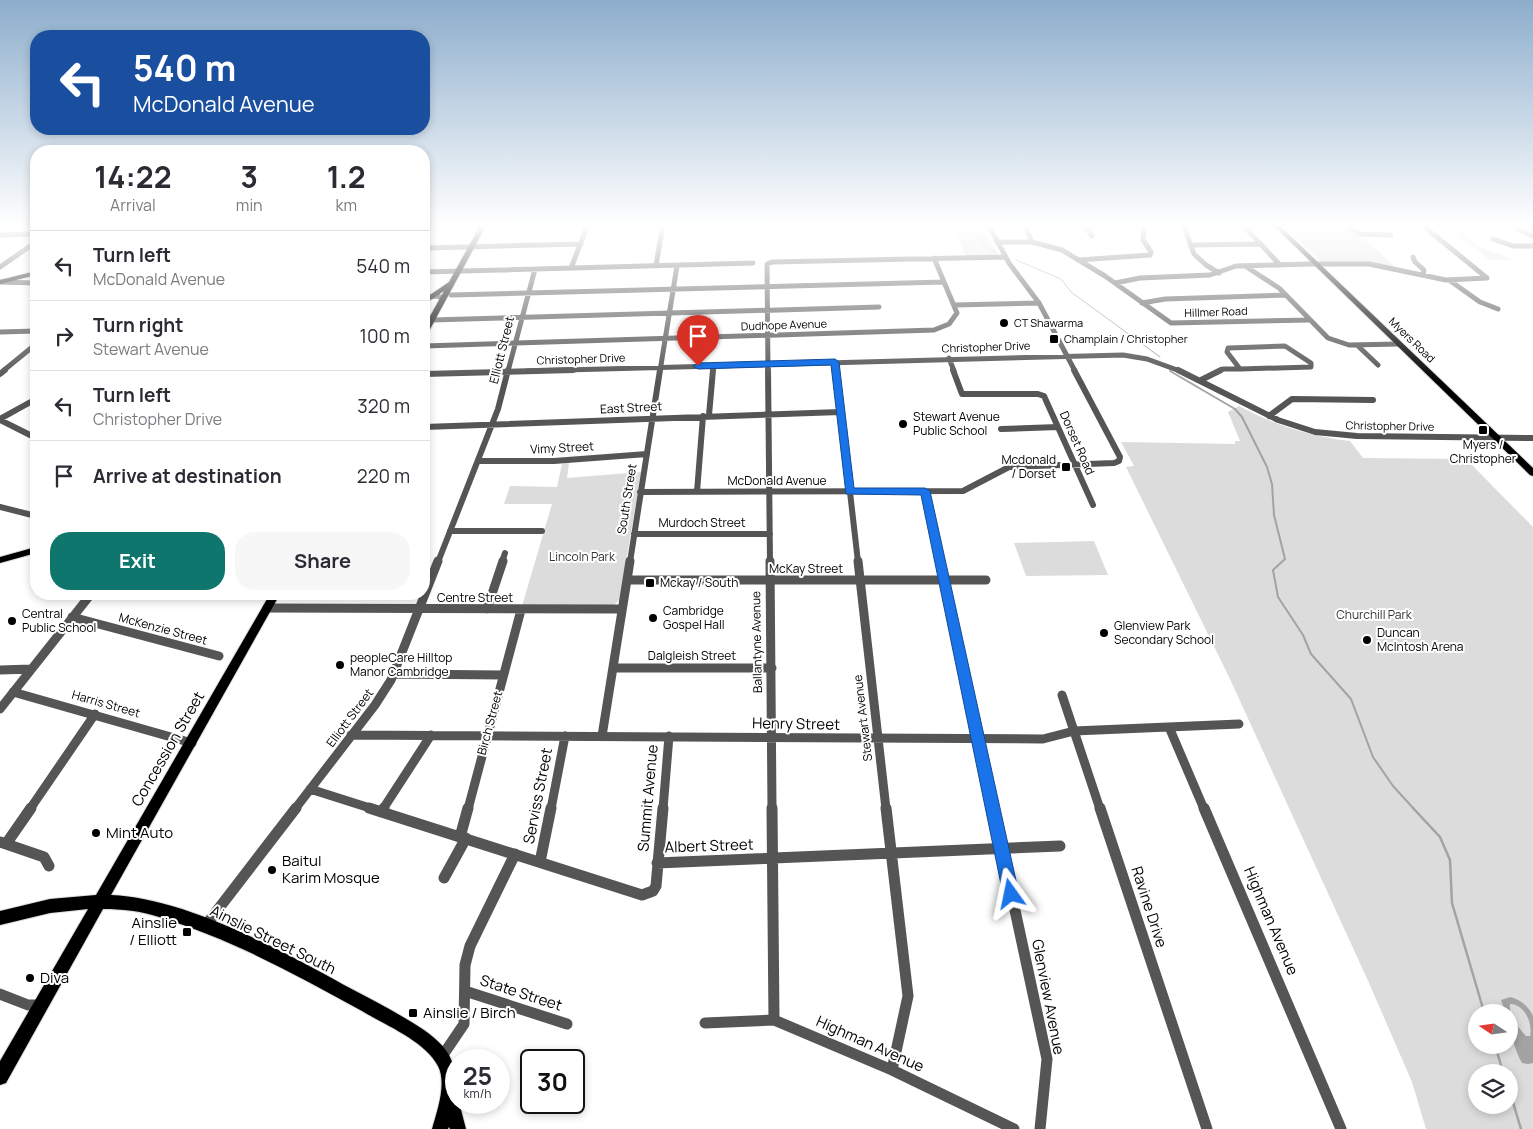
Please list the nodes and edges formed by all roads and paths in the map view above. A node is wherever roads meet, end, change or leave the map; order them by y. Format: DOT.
graph roads {
  1 [pos="21,277"];
  2 [pos="456,277"];
  3 [pos="533,277"];
  4 [pos="676,277"];
  5 [pos="768,277"];
  6 [pos="942,277"];
  7 [pos="1018,277"];
  8 [pos="1105,277"];
  9 [pos="1183,277"];
  10 [pos="1260,277"];
  11 [pos="1330,277"];
  12 [pos="1427,277"];
  13 [pos="1488,277"];
  14 [pos="454,280"];
  15 [pos="1449,280"];
  16 [pos="0,282"];
  17 [pos="944,282"];
  18 [pos="30,283"];
  19 [pos="1115,283"];
  20 [pos="768,287"];
  21 [pos="674,289"];
  22 [pos="528,293"];
  23 [pos="430,295"];
  24 [pos="451,295"];
  25 [pos="1286,295"];
  26 [pos="430,297"];
  27 [pos="443,299"];
  28 [pos="1039,303"];
  29 [pos="1142,303"];
  30 [pos="954,305"];
  31 [pos="879,307"];
  32 [pos="1498,309"];
  33 [pos="767,310"];
  34 [pos="670,313"];
  35 [pos="522,317"];
  36 [pos="431,320"];
  37 [pos="1309,320"];
  38 [pos="30,331"];
  39 [pos="2,333"];
  40 [pos="768,336"];
  41 [pos="666,338"];
  42 [pos="516,343"];
  43 [pos="1399,344"];
  44 [pos="1358,345"];
  45 [pos="430,346"];
  46 [pos="30,349"];
  47 [pos="1067,355"];
  48 [pos="949,358"];
  49 [pos="835,362"];
  50 [pos="768,364"];
  51 [pos="1378,365"];
  52 [pos="713,366"];
  53 [pos="661,367"];
  54 [pos="1240,369"];
  55 [pos="508,372"];
  56 [pos="0,374"];
  57 [pos="430,374"];
  58 [pos="1201,380"];
  59 [pos="1373,400"];
  60 [pos="30,403"];
  61 [pos="0,409"];
  62 [pos="840,412"];
  63 [pos="769,414"];
  64 [pos="706,416"];
  65 [pos="1269,416"];
  66 [pos="652,418"];
  67 [pos="2,419"];
  68 [pos="492,424"];
  69 [pos="430,427"];
  70 [pos="1058,427"];
  71 [pos="1001,429"];
  72 [pos="30,433"];
  73 [pos="1496,438"];
  74 [pos="1533,438"];
  75 [pos="646,454"];
  76 [pos="478,460"];
  77 [pos="1075,464"];
  78 [pos="1533,473"];
  79 [pos="925,491"];
  80 [pos="640,492"];
  81 [pos="697,492"];
  82 [pos="770,492"];
  83 [pos="849,492"];
  84 [pos="1093,505"];
  85 [pos="0,507"];
  86 [pos="30,514"];
  87 [pos="450,531"];
  88 [pos="542,531"];
  89 [pos="634,534"];
  90 [pos="770,534"];
  91 [pos="30,552"];
  92 [pos="506,553"];
  93 [pos="0,560"];
  94 [pos="627,580"];
  95 [pos="770,580"];
  96 [pos="860,580"];
  97 [pos="944,580"];
  98 [pos="986,580"];
  99 [pos="430,583"];
  100 [pos="86,600"];
  101 [pos="272,600"];
  102 [pos="423,600"];
  103 [pos="267,608"];
  104 [pos="420,609"];
  105 [pos="487,609"];
  106 [pos="622,609"];
  107 [pos="520,610"];
  108 [pos="72,617"];
  109 [pos="219,656"];
  110 [pos="613,668"];
  111 [pos="772,668"];
  112 [pos="31,669"];
  113 [pos="0,670"];
  114 [pos="394,674"];
  115 [pos="503,674"];
  116 [pos="13,692"];
  117 [pos="1062,695"];
  118 [pos="0,709"];
  119 [pos="95,714"];
  120 [pos="1239,724"];
  121 [pos="1169,727"];
  122 [pos="1074,731"];
  123 [pos="351,735"];
  124 [pos="431,735"];
  125 [pos="487,735"];
  126 [pos="565,736"];
  127 [pos="602,736"];
  128 [pos="669,736"];
  129 [pos="772,738"];
  130 [pos="878,739"];
  131 [pos="978,739"];
  132 [pos="192,743"];
  133 [pos="310,789"];
  134 [pos="381,812"];
  135 [pos="463,838"];
  136 [pos="3,843"];
  137 [pos="1060,846"];
  138 [pos="1001,848"];
  139 [pos="891,853"];
  140 [pos="515,854"];
  141 [pos="774,858"];
  142 [pos="540,862"];
  143 [pos="657,863"];
  144 [pos="49,866"];
  145 [pos="444,878"];
  146 [pos="100,902"];
  147 [pos="0,918"];
  148 [pos="206,925"];
  149 [pos="465,991"];
  150 [pos="0,994"];
  151 [pos="42,1006"];
  152 [pos="774,1020"];
  153 [pos="705,1023"];
  154 [pos="567,1024"];
  155 [pos="441,1058"];
  156 [pos="445,1065"];
  157 [pos="892,1070"];
  158 [pos="0,1077"];
  159 [pos="445,1105"];
  160 [pos="454,1114"];
  161 [pos="440,1129"];
  162 [pos="458,1129"];
  163 [pos="1014,1129"];
  164 [pos="1040,1129"];
  165 [pos="1207,1129"];
  166 [pos="1341,1129"];
  1 -- 16 [label="main road"];
  2 -- 14 [label="main road"];
  3 -- 22 [label="street, Elliott Street"];
  4 -- 21 [label="street, South Street"];
  5 -- 20 [label="street, Ballantyne Avenue"];
  6 -- 17 [label="street"];
  7 -- 28 [label="street"];
  8 -- 19 [label="street, Hillmer Road"];
  9 -- 19 [label="street"];
  10 -- 25 [label="street"];
  11 -- 43 [label="main road, Myers Road"];
  12 -- 15 [label="street"];
  13 -- 15 [label="street"];
  14 -- 23 [label="main road"];
  14 -- 27 [label="main road"];
  15 -- 32 [label="street"];
  16 -- 18 [label="street"];
  17 -- 20 [label="street"];
  17 -- 30 [label="street"];
  19 -- 29 [label="street, Hillmer Road"];
  20 -- 21 [label="street"];
  20 -- 33 [label="street, Ballantyne Avenue"];
  21 -- 22 [label="street"];
  21 -- 34 [label="street, South Street"];
  22 -- 24 [label="street"];
  22 -- 35 [label="street, Elliott Street"];
  25 -- 29 [label="street"];
  25 -- 37 [label="street"];
  26 -- 27 [label="street"];
  27 -- 36 [label="main road"];
  28 -- 30 [label="street"];
  28 -- 47 [label="street"];
  29 -- 37 [label="street, Hillmer Road"];
  30 -- 40 [label="street, Dudhope Avenue"];
  31 -- 33 [label="street"];
  33 -- 34 [label="street"];
  33 -- 40 [label="street, Ballantyne Avenue"];
  34 -- 35 [label="street"];
  34 -- 41 [label="street, South Street"];
  35 -- 36 [label="street"];
  35 -- 42 [label="street, Elliott Street"];
  37 -- 44 [label="street"];
  38 -- 39 [label="street"];
  40 -- 41 [label="street, Dudhope Avenue"];
  40 -- 50 [label="street, Ballantyne Avenue"];
  41 -- 42 [label="street, Dudhope Avenue"];
  41 -- 53 [label="street, South Street"];
  42 -- 45 [label="street, Dudhope Avenue"];
  42 -- 55 [label="street, Elliott Street"];
  43 -- 44 [label="street"];
  43 -- 73 [label="main road, Myers Road"];
  44 -- 51 [label="street"];
  46 -- 56 [label="street"];
  47 -- 48 [label="street, Christopher Drive"];
  47 -- 58 [label="street, Christopher Drive"];
  47 -- 77 [label="street, McDonald Avenue"];
  48 -- 49 [label="street, Christopher Drive"];
  48 -- 70 [label="street, Dorset Road"];
  49 -- 50 [label="street, Christopher Drive"];
  49 -- 62 [label="street, Stewart Avenue"];
  50 -- 52 [label="street, Christopher Drive"];
  50 -- 63 [label="street, Ballantyne Avenue"];
  52 -- 53 [label="street, Christopher Drive"];
  52 -- 64 [label="street"];
  53 -- 55 [label="street, Christopher Drive"];
  53 -- 66 [label="street, South Street"];
  54 -- 54 [label="street"];
  54 -- 58 [label="street"];
  55 -- 57 [label="street, Christopher Drive"];
  55 -- 68 [label="street, Elliott Street"];
  58 -- 65 [label="street, Christopher Drive"];
  59 -- 65 [label="street"];
  60 -- 67 [label="street"];
  61 -- 67 [label="street"];
  62 -- 63 [label="street, East Street"];
  62 -- 83 [label="street, Stewart Avenue"];
  63 -- 64 [label="street, East Street"];
  63 -- 82 [label="street, Ballantyne Avenue"];
  64 -- 66 [label="street, East Street"];
  64 -- 81 [label="street"];
  65 -- 73 [label="street, Christopher Drive"];
  66 -- 68 [label="street, East Street"];
  66 -- 75 [label="street, South Street"];
  67 -- 72 [label="street"];
  68 -- 69 [label="street, East Street"];
  68 -- 76 [label="street, Elliott Street"];
  70 -- 71 [label="street"];
  70 -- 77 [label="street, Dorset Road"];
  73 -- 74 [label="street, Christopher Drive"];
  73 -- 78 [label="main road, Myers Road"];
  75 -- 76 [label="street, Vimy Street"];
  75 -- 80 [label="street, South Street"];
  76 -- 87 [label="street, Elliott Street"];
  77 -- 79 [label="street, McDonald Avenue"];
  77 -- 84 [label="street, Dorset Road"];
  79 -- 83 [label="street, McDonald Avenue"];
  79 -- 97 [label="street, Glenview Avenue"];
  80 -- 81 [label="street, McDonald Avenue"];
  80 -- 89 [label="street, South Street"];
  81 -- 82 [label="street, McDonald Avenue"];
  82 -- 83 [label="street, McDonald Avenue"];
  82 -- 90 [label="street, Ballantyne Avenue"];
  83 -- 96 [label="street, Stewart Avenue"];
  85 -- 86 [label="street"];
  87 -- 88 [label="street"];
  87 -- 99 [label="street, Elliott Street"];
  89 -- 90 [label="street, Murdoch Street"];
  89 -- 94 [label="street, South Street"];
  90 -- 95 [label="street, Ballantyne Avenue"];
  91 -- 93 [label="main road"];
  92 -- 105 [label="street"];
  94 -- 95 [label="street, McKay Street"];
  94 -- 106 [label="street, South Street"];
  95 -- 96 [label="street, McKay Street"];
  95 -- 111 [label="street, Ballantyne Avenue"];
  96 -- 97 [label="street, McKay Street"];
  96 -- 130 [label="street, Stewart Avenue"];
  97 -- 98 [label="street, McKay Street"];
  97 -- 131 [label="street, Glenview Avenue"];
  100 -- 108 [label="street"];
  101 -- 103 [label="main road, Concession Street"];
  102 -- 104 [label="street, Elliott Street"];
  103 -- 104 [label="street, Centre Street"];
  103 -- 132 [label="main road, Concession Street"];
  104 -- 105 [label="street, Centre Street"];
  104 -- 114 [label="street, Elliott Street"];
  105 -- 107 [label="street, Centre Street"];
  106 -- 107 [label="street, Centre Street"];
  106 -- 110 [label="street, South Street"];
  107 -- 115 [label="street, Birch Street"];
  108 -- 109 [label="street, McKenzie Street"];
  108 -- 112 [label="street"];
  110 -- 111 [label="street, Dalgleish Street"];
  110 -- 127 [label="street, South Street"];
  111 -- 129 [label="street, Ballantyne Avenue"];
  112 -- 113 [label="street"];
  112 -- 116 [label="street"];
  114 -- 115 [label="street"];
  114 -- 123 [label="street, Elliott Street"];
  115 -- 125 [label="street, Birch Street"];
  116 -- 118 [label="street"];
  116 -- 119 [label="street, Harris Street"];
  117 -- 122 [label="street, Ravine Drive"];
  119 -- 132 [label="street, Harris Street"];
  119 -- 136 [label="street"];
  120 -- 121 [label="street, Henry Street"];
  121 -- 122 [label="street, Henry Street"];
  121 -- 166 [label="street, Highman Avenue"];
  122 -- 131 [label="street, Henry Street"];
  122 -- 165 [label="street, Ravine Drive"];
  123 -- 124 [label="street, Henry Street"];
  123 -- 133 [label="street, Elliott Street"];
  124 -- 125 [label="street, Henry Street"];
  124 -- 134 [label="street"];
  125 -- 126 [label="street, Henry Street"];
  125 -- 135 [label="street, Birch Street"];
  126 -- 127 [label="street, Henry Street"];
  126 -- 142 [label="street, Serviss Street"];
  127 -- 128 [label="street, Henry Street"];
  128 -- 129 [label="street, Henry Street"];
  128 -- 143 [label="street, Summit Avenue"];
  129 -- 130 [label="street, Henry Street"];
  129 -- 141 [label="street, Ballantyne Avenue"];
  130 -- 131 [label="street, Henry Street"];
  130 -- 139 [label="street, Stewart Avenue"];
  131 -- 138 [label="street, Glenview Avenue"];
  132 -- 146 [label="main road, Concession Street"];
  133 -- 134 [label="street, Albert Street"];
  133 -- 148 [label="street, Elliott Street"];
  134 -- 135 [label="street, Albert Street"];
  135 -- 140 [label="street, Albert Street"];
  135 -- 145 [label="street, Birch Street"];
  136 -- 144 [label="street"];
  137 -- 138 [label="street, Albert Street"];
  138 -- 139 [label="street, Albert Street"];
  138 -- 164 [label="street, Glenview Avenue"];
  139 -- 141 [label="street, Albert Street"];
  139 -- 157 [label="street, Stewart Avenue"];
  140 -- 142 [label="street, Albert Street"];
  140 -- 149 [label="street"];
  141 -- 143 [label="street, Albert Street"];
  141 -- 152 [label="street, Ballantyne Avenue"];
  142 -- 143 [label="street, Albert Street"];
  146 -- 147 [label="main road, Ainslie Street South"];
  146 -- 148 [label="main road, Ainslie Street South"];
  146 -- 151 [label="main road, Concession Street"];
  148 -- 155 [label="main road, Ainslie Street South"];
  149 -- 154 [label="street, State Street"];
  149 -- 155 [label="street"];
  150 -- 151 [label="street"];
  151 -- 158 [label="main road, Concession Street"];
  152 -- 153 [label="street, Highman Avenue"];
  152 -- 157 [label="street, Highman Avenue"];
  155 -- 156 [label="main road, Ainslie Street South"];
  157 -- 163 [label="street, Highman Avenue"];
  159 -- 161 [label="main road, Ainslie Street South"];
  160 -- 162 [label="main road"];
}
